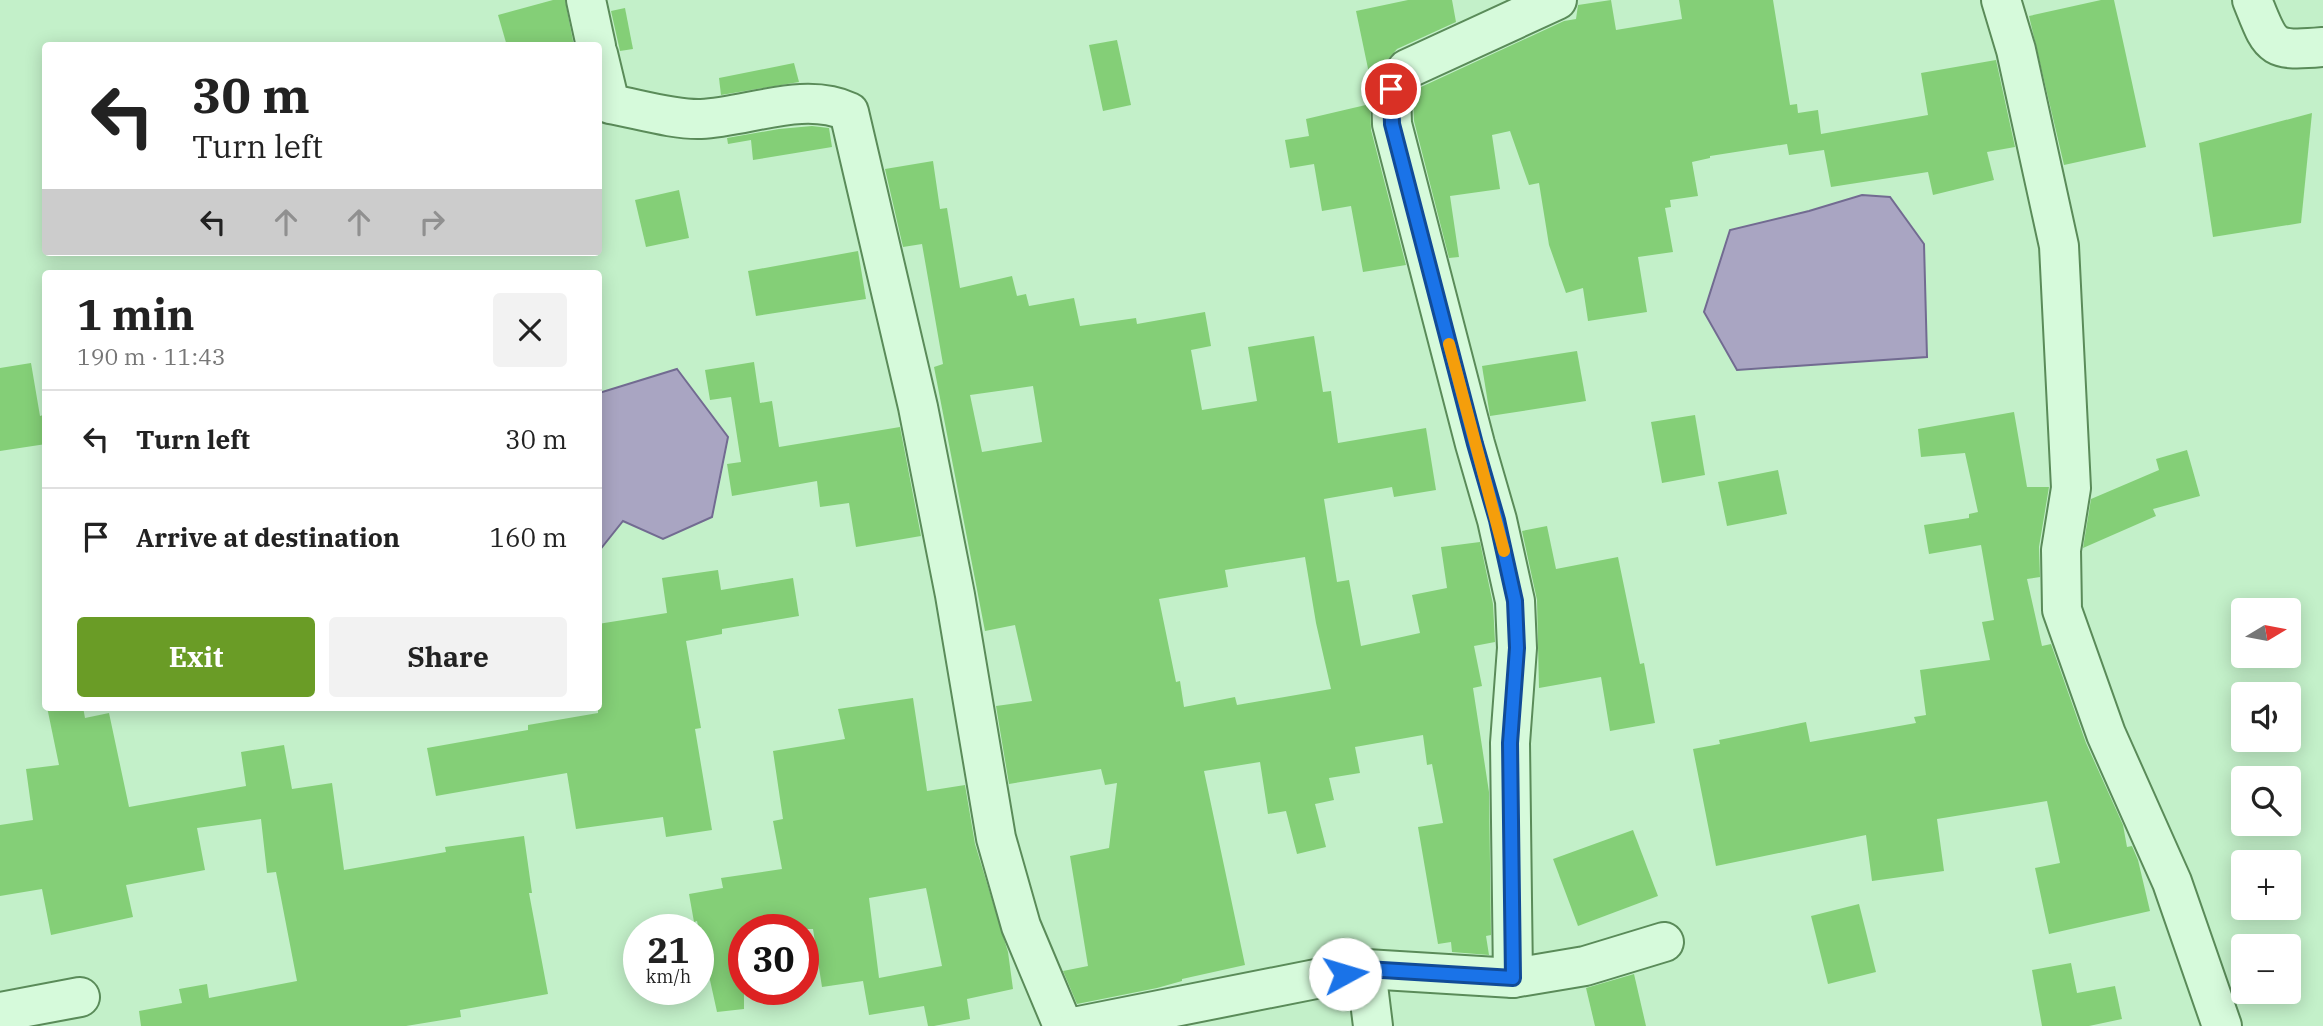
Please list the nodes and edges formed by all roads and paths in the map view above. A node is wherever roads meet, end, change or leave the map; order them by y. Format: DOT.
graph roads {
  1 [pos="586,0"];
  2 [pos="1557,0"];
  3 [pos="2001,0"];
  4 [pos="2252,0"];
  5 [pos="595,42"];
  6 [pos="2323,47"];
  7 [pos="602,71"];
  8 [pos="1664,942"];
  9 [pos="1366,969"];
  10 [pos="1513,978"];
  11 [pos="80,997"];
  12 [pos="0,1012"];
  13 [pos="1063,1026"];
  14 [pos="1079,1026"];
  15 [pos="1373,1026"];
  16 [pos="2222,1026"];
  1 -- 5 [label="street"];
  2 -- 10 [label="street"];
  3 -- 16 [label="street"];
  4 -- 6 [label="street"];
  7 -- 13 [label="street"];
  8 -- 10 [label="street"];
  9 -- 10 [label="street"];
  9 -- 14 [label="street"];
  9 -- 15 [label="street"];
  11 -- 12 [label="street"];
}
